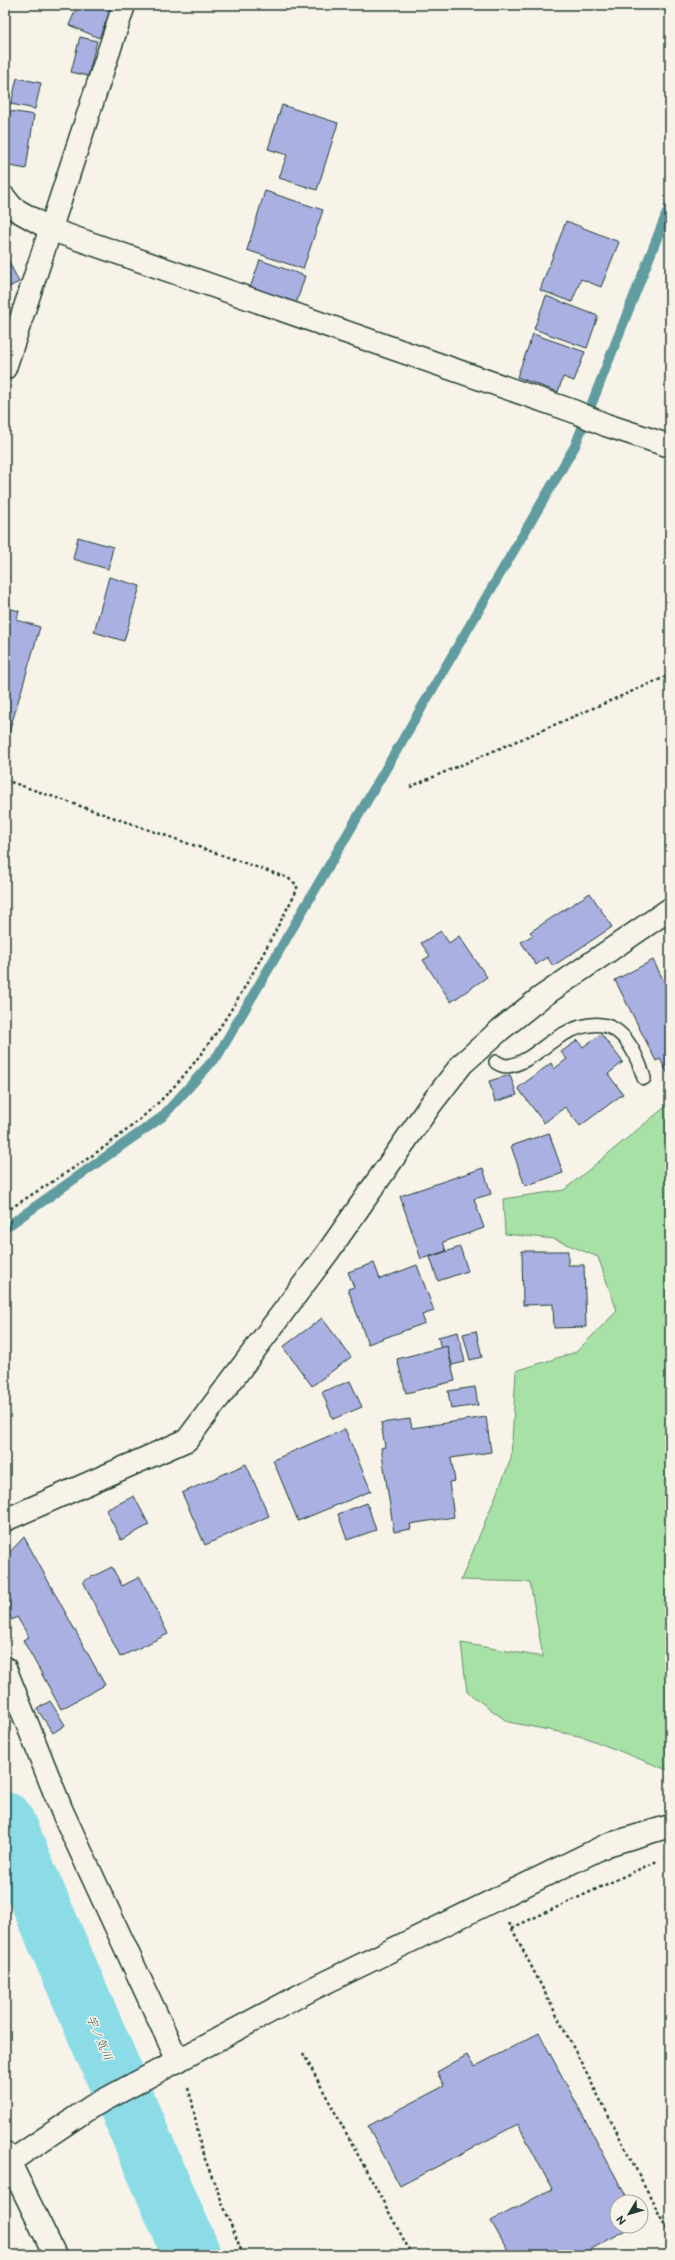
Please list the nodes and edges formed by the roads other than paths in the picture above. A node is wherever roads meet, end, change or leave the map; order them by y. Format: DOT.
graph roads {
  1 [pos="124,5"];
  2 [pos="5,198"];
  3 [pos="52,230"];
  4 [pos="7,356"];
  5 [pos="670,446"];
  6 [pos="670,909"];
  7 [pos="496,1062"];
  8 [pos="644,1078"];
  9 [pos="5,1520"];
  10 [pos="5,1668"];
  11 [pos="670,1826"];
  12 [pos="178,2061"];
  13 [pos="6,2160"];
  14 [pos="55,2255"];
  1 -- 3 [label="street"];
  2 -- 3 [label="street"];
  3 -- 4 [label="street"];
  3 -- 5 [label="street"];
  6 -- 9 [label="street"];
  7 -- 8 [label="lane"];
  10 -- 12 [label="street"];
  11 -- 12 [label="street"];
  12 -- 13 [label="street"];
  13 -- 14 [label="street"];
}
